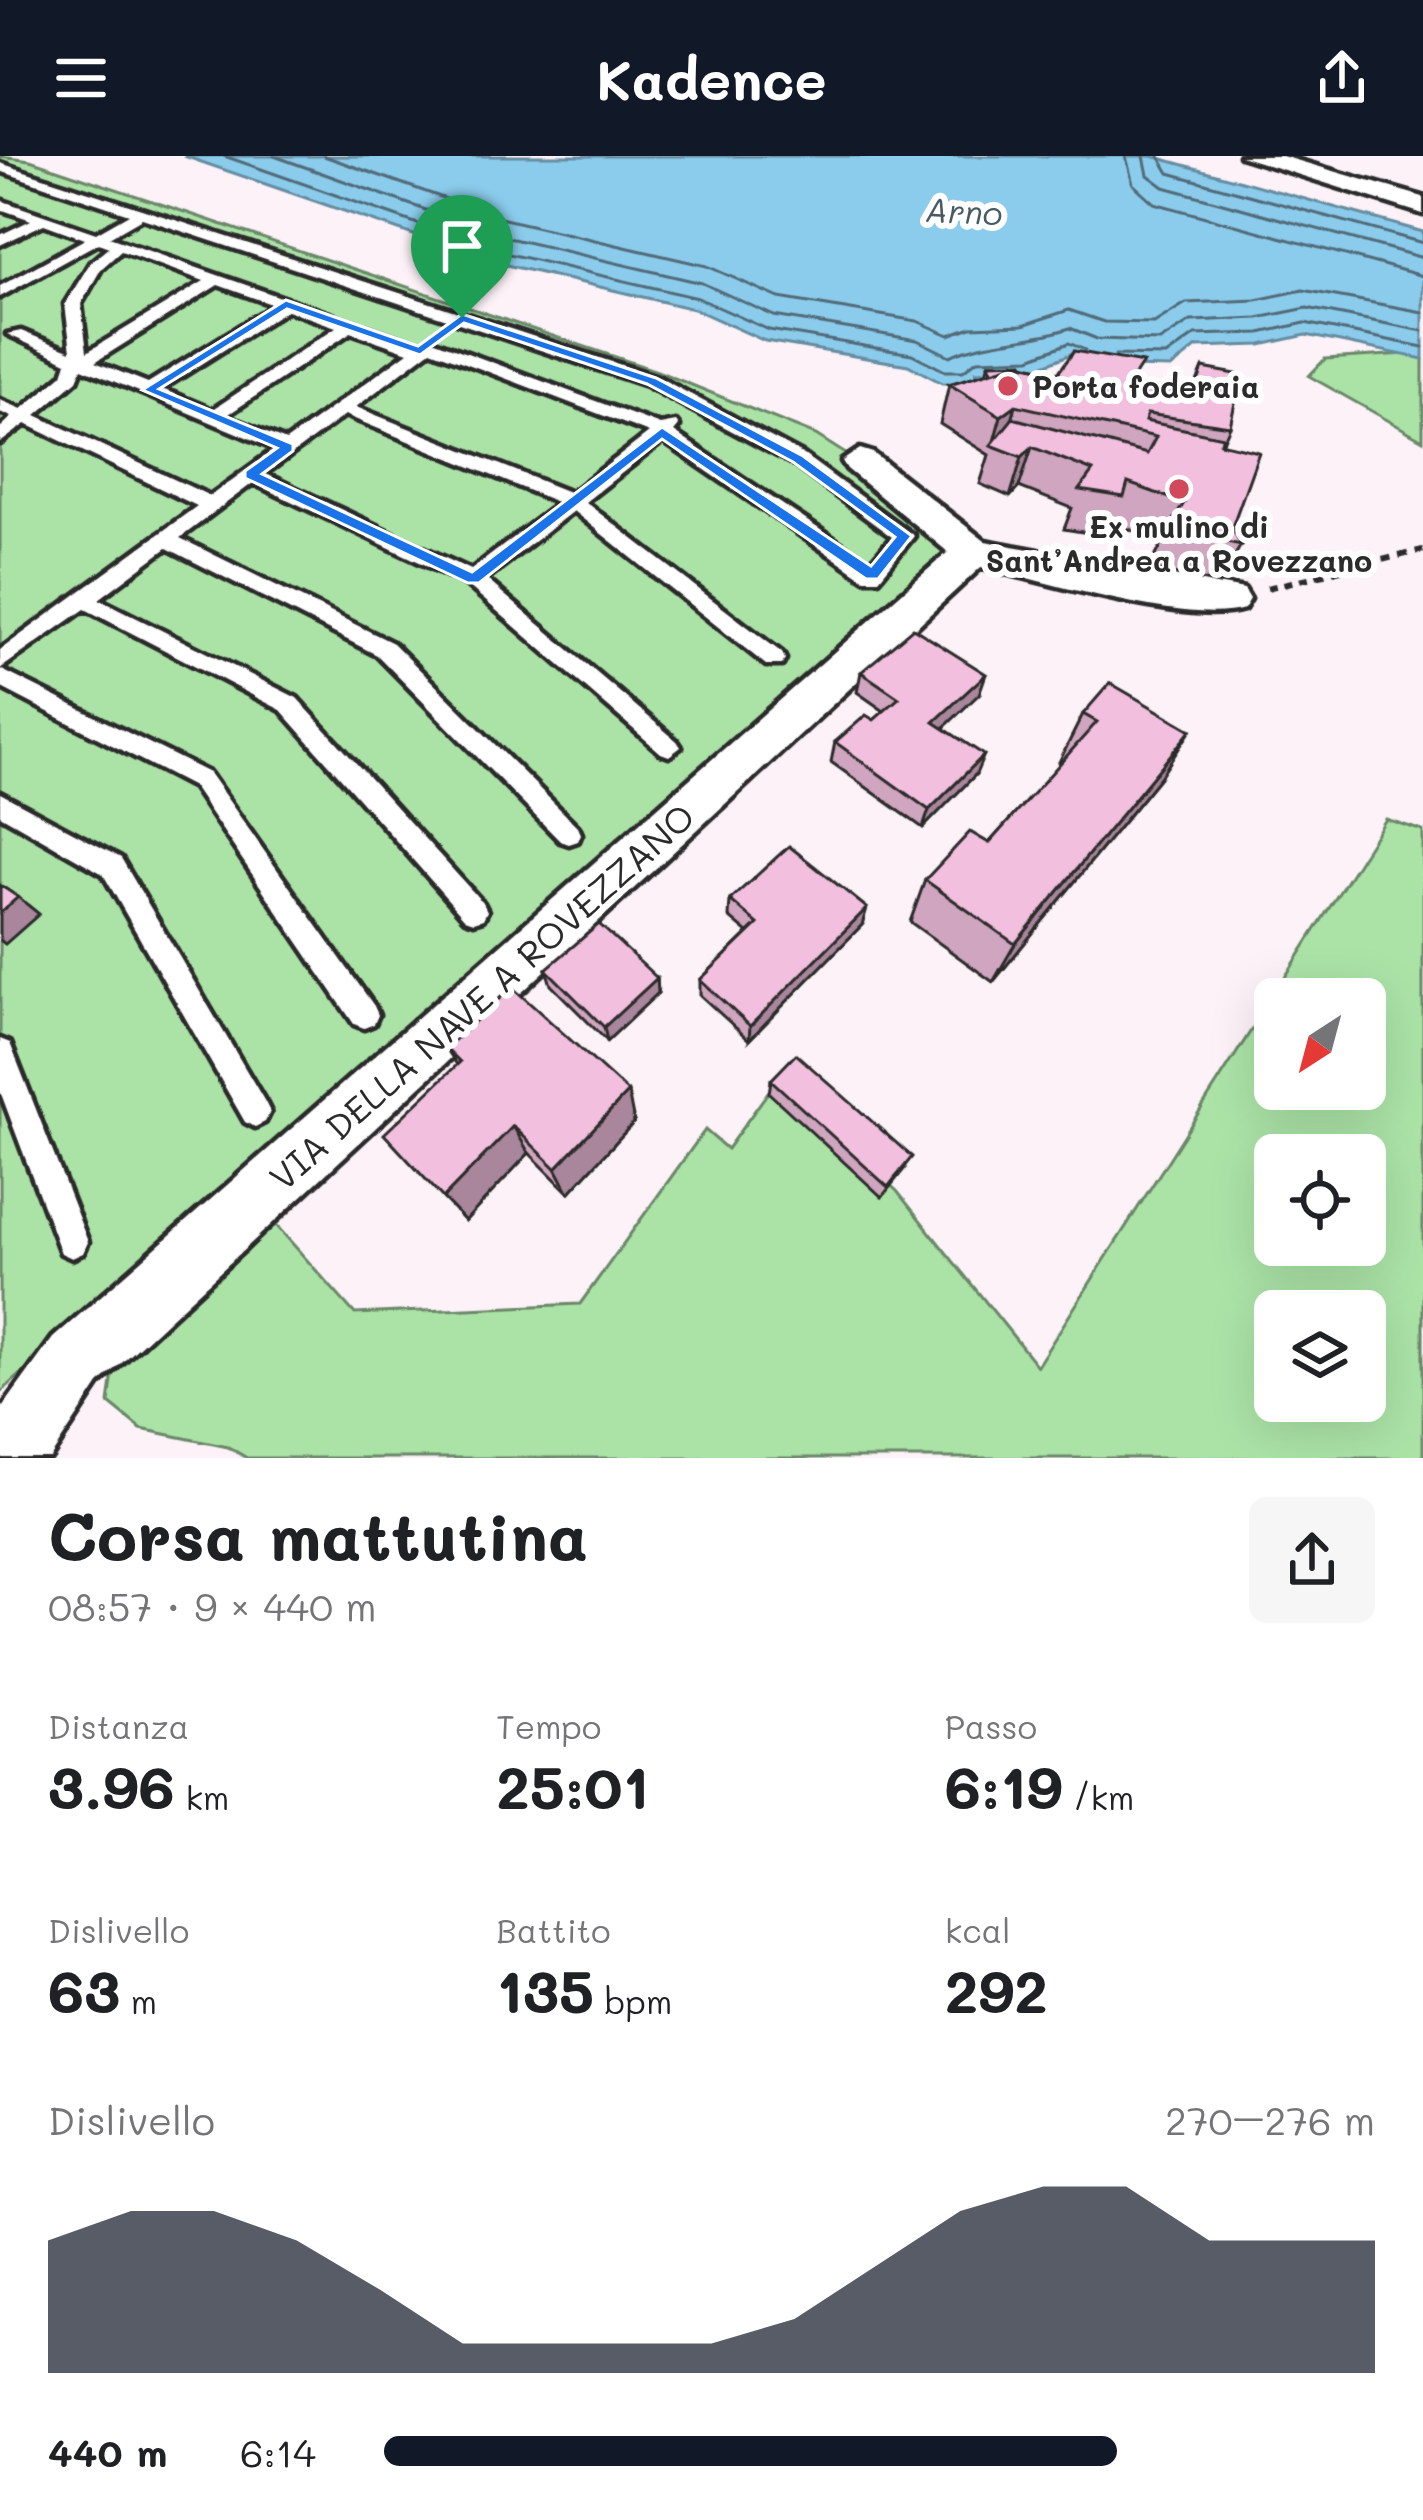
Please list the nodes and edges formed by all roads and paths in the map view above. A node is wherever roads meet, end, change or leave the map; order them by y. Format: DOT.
graph roads {
  1 [pos="1253,156"];
  2 [pos="0,167"];
  3 [pos="0,204"];
  4 [pos="1423,206"];
  5 [pos="143,212"];
  6 [pos="44,219"];
  7 [pos="97,238"];
  8 [pos="0,241"];
  9 [pos="119,246"];
  10 [pos="216,280"];
  11 [pos="0,292"];
  12 [pos="286,304"];
  13 [pos="462,318"];
  14 [pos="350,326"];
  15 [pos="5,335"];
  16 [pos="424,348"];
  17 [pos="80,361"];
  18 [pos="149,390"];
  19 [pos="0,404"];
  20 [pos="342,407"];
  21 [pos="698,409"];
  22 [pos="25,417"];
  23 [pos="213,417"];
  24 [pos="662,432"];
  25 [pos="0,437"];
  26 [pos="287,448"];
  27 [pos="860,460"];
  28 [pos="251,475"];
  29 [pos="572,501"];
  30 [pos="210,504"];
  31 [pos="164,538"];
  32 [pos="1423,550"];
  33 [pos="973,552"];
  34 [pos="473,579"];
  35 [pos="82,599"];
  36 [pos="1229,599"];
  37 [pos="773,659"];
  38 [pos="0,661"];
  39 [pos="0,677"];
  40 [pos="669,748"];
  41 [pos="0,802"];
  42 [pos="569,834"];
  43 [pos="474,911"];
  44 [pos="364,1015"];
  45 [pos="0,1053"];
  46 [pos="255,1112"];
  47 [pos="72,1241"];
  48 [pos="9,1458"];
  1 -- 4 [label="street"];
  2 -- 5 [label="lane"];
  3 -- 6 [label="lane"];
  5 -- 7 [label="lane"];
  5 -- 13 [label="lane"];
  6 -- 7 [label="lane"];
  6 -- 8 [label="lane"];
  7 -- 9 [label="lane"];
  7 -- 11 [label="lane"];
  9 -- 10 [label="lane"];
  9 -- 17 [label="lane"];
  10 -- 12 [label="lane"];
  10 -- 17 [label="lane"];
  12 -- 14 [label="lane"];
  12 -- 18 [label="lane"];
  13 -- 16 [label="lane"];
  13 -- 21 [label="lane"];
  14 -- 16 [label="lane"];
  14 -- 23 [label="lane"];
  15 -- 17 [label="lane"];
  16 -- 20 [label="lane"];
  16 -- 24 [label="lane"];
  17 -- 18 [label="lane"];
  17 -- 22 [label="lane"];
  18 -- 23 [label="lane"];
  19 -- 22 [label="lane"];
  20 -- 26 [label="lane"];
  20 -- 29 [label="lane"];
  21 -- 24 [label="lane"];
  21 -- 24 [label="lane"];
  22 -- 25 [label="lane"];
  22 -- 30 [label="lane"];
  23 -- 26 [label="lane"];
  24 -- 29 [label="lane"];
  26 -- 28 [label="lane"];
  27 -- 33 [label="street"];
  28 -- 30 [label="lane"];
  28 -- 34 [label="lane"];
  29 -- 34 [label="lane"];
  29 -- 37 [label="lane"];
  30 -- 31 [label="lane"];
  31 -- 35 [label="lane"];
  31 -- 42 [label="lane"];
  32 -- 36 [label="path"];
  33 -- 36 [label="street"];
  33 -- 48 [label="street, VIA DELLA NAVE A ROVEZZANO"];
  34 -- 40 [label="lane"];
  35 -- 38 [label="lane"];
  35 -- 43 [label="lane"];
  39 -- 44 [label="lane"];
  41 -- 46 [label="lane"];
  45 -- 47 [label="lane"];
}
